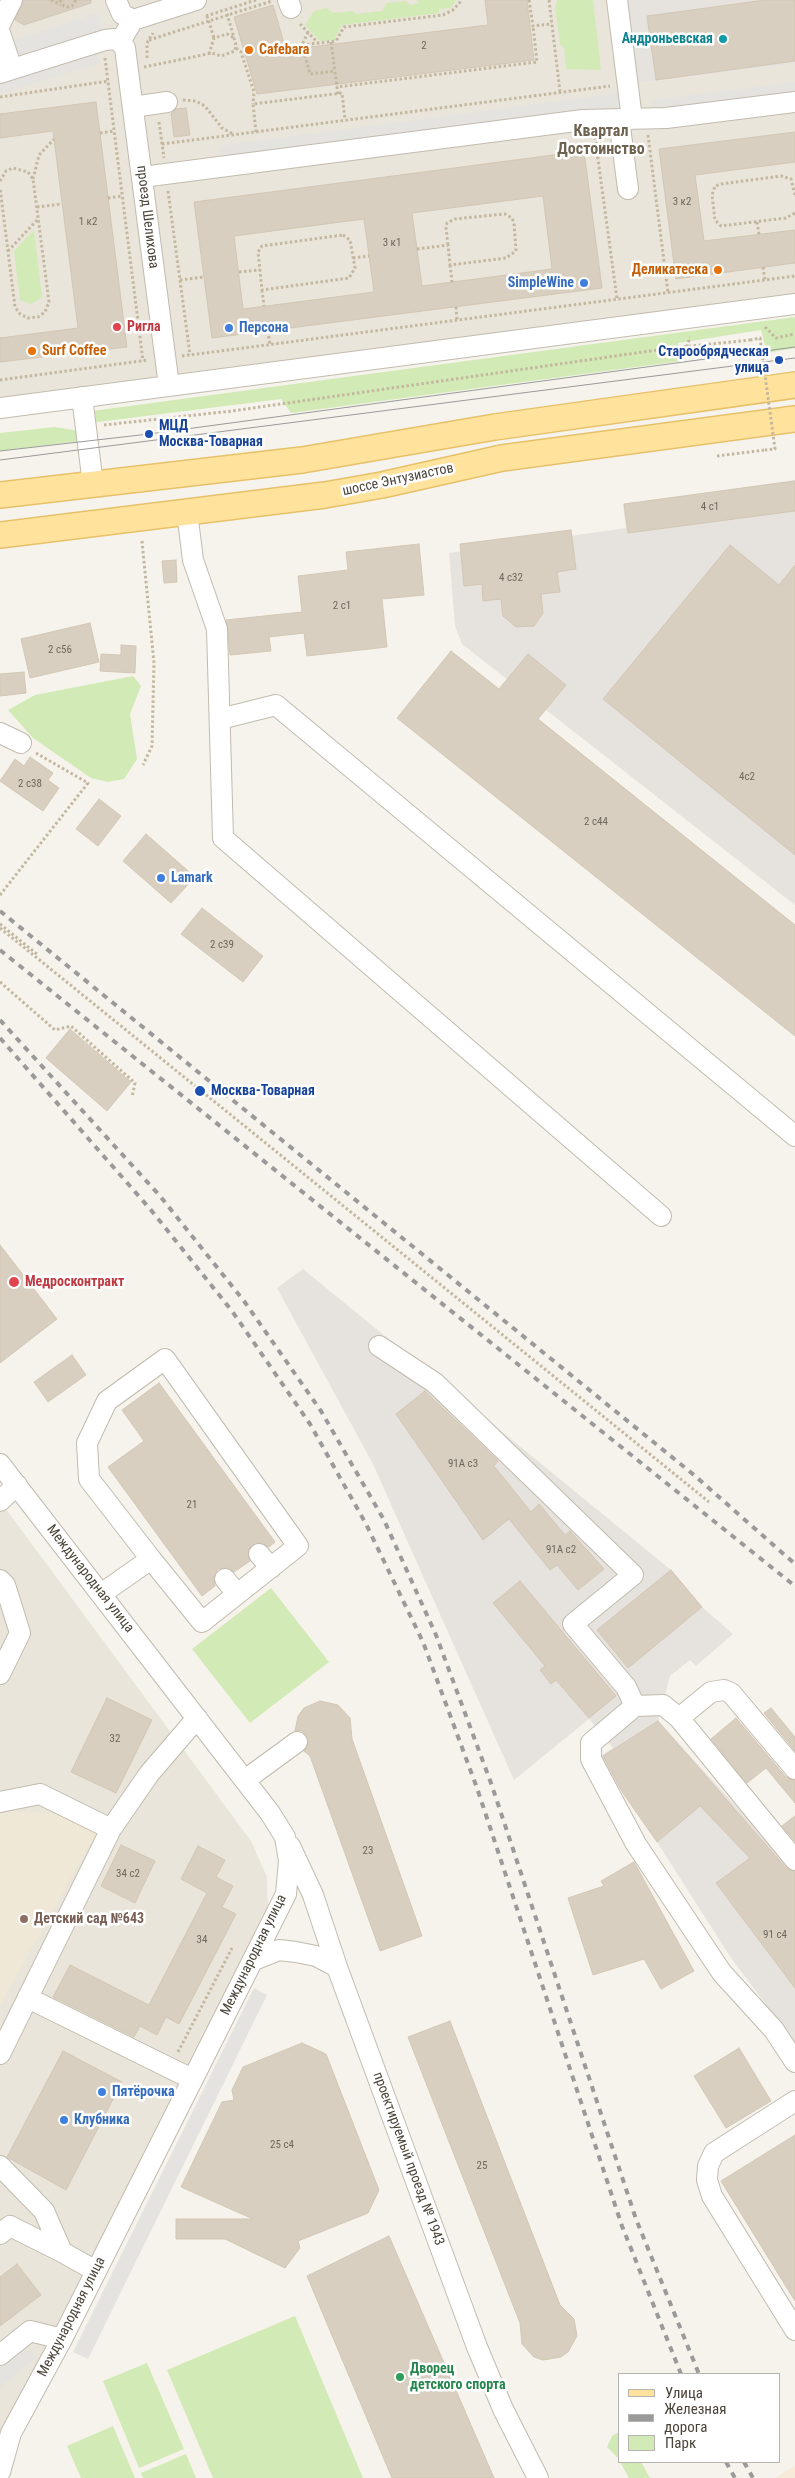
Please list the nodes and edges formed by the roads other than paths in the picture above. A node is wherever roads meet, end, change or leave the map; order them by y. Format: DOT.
graph roads {
  1 [pos="12,0"];
  2 [pos="116,0"];
  3 [pos="617,0"];
  4 [pos="201,8"];
  5 [pos="133,20"];
  6 [pos="0,24"];
  7 [pos="0,33"];
  8 [pos="118,44"];
  9 [pos="6,71"];
  10 [pos="795,102"];
  11 [pos="162,103"];
  12 [pos="133,107"];
  13 [pos="632,119"];
  14 [pos="142,177"];
  15 [pos="628,189"];
  16 [pos="795,304"];
  17 [pos="795,385"];
  18 [pos="169,386"];
  19 [pos="82,397"];
  20 [pos="0,408"];
  21 [pos="795,419"];
  22 [pos="92,484"];
  23 [pos="0,495"];
  24 [pos="187,512"];
  25 [pos="0,535"];
  26 [pos="220,719"];
  27 [pos="0,733"];
  28 [pos="21,744"];
  29 [pos="795,1136"];
  30 [pos="661,1216"];
  31 [pos="379,1346"];
  32 [pos="0,1464"];
  33 [pos="17,1485"];
  34 [pos="0,1500"];
  35 [pos="151,1559"];
  36 [pos="225,1579"];
  37 [pos="0,1580"];
  38 [pos="101,1594"];
  39 [pos="238,1594"];
  40 [pos="0,1674"];
  41 [pos="635,1706"];
  42 [pos="197,1718"];
  43 [pos="679,1718"];
  44 [pos="297,1742"];
  45 [pos="795,1769"];
  46 [pos="245,1780"];
  47 [pos="0,1802"];
  48 [pos="111,1828"];
  49 [pos="285,1837"];
  50 [pos="795,1860"];
  51 [pos="254,1960"];
  52 [pos="337,1967"];
  53 [pos="28,1998"];
  54 [pos="0,2054"];
  55 [pos="795,2062"];
  56 [pos="192,2079"];
  57 [pos="795,2101"];
  58 [pos="0,2166"];
  59 [pos="0,2234"];
  60 [pos="62,2252"];
  61 [pos="96,2271"];
  62 [pos="795,2330"];
  63 [pos="62,2338"];
  64 [pos="0,2355"];
  65 [pos="5,2436"];
  66 [pos="0,2472"];
  67 [pos="538,2478"];
  1 -- 6 [label="street"];
  2 -- 5 [label="street"];
  3 -- 13 [label="street"];
  4 -- 5 [label="street"];
  5 -- 8 [label="street"];
  7 -- 9 [label="street"];
  8 -- 9 [label="street"];
  8 -- 12 [label="street, проезд Шелихова"];
  10 -- 13 [label="street"];
  11 -- 12 [label="street"];
  12 -- 14 [label="street, проезд Шелихова"];
  13 -- 14 [label="street"];
  13 -- 15 [label="street"];
  14 -- 18 [label="street, проезд Шелихова"];
  16 -- 18 [label="street"];
  17 -- 22 [label="main road"];
  18 -- 19 [label="street"];
  19 -- 20 [label="street"];
  19 -- 22 [label="street"];
  21 -- 24 [label="main road, шоссе Энтузиастов"];
  22 -- 23 [label="main road"];
  24 -- 25 [label="main road, шоссе Энтузиастов"];
  24 -- 26 [label="street"];
  26 -- 29 [label="street"];
  26 -- 30 [label="street"];
  27 -- 28 [label="street"];
  31 -- 41 [label="street"];
  32 -- 33 [label="street, Международная улица"];
  33 -- 34 [label="street"];
  33 -- 38 [label="street, Международная улица"];
  35 -- 38 [label="street"];
  35 -- 39 [label="street"];
  35 -- 39 [label="street"];
  36 -- 39 [label="street"];
  37 -- 40 [label="street"];
  38 -- 42 [label="street, Международная улица"];
  41 -- 43 [label="street"];
  41 -- 55 [label="street"];
  42 -- 46 [label="street, Международная улица"];
  42 -- 48 [label="street"];
  43 -- 45 [label="street"];
  43 -- 50 [label="street"];
  44 -- 46 [label="street"];
  46 -- 49 [label="street, Международная улица"];
  47 -- 48 [label="street"];
  48 -- 53 [label="street"];
  49 -- 51 [label="street, Международная улица"];
  49 -- 52 [label="street, проектируемый проезд № 1943"];
  51 -- 52 [label="street"];
  51 -- 56 [label="street, Международная улица"];
  52 -- 67 [label="street, проектируемый проезд № 1943"];
  53 -- 54 [label="street"];
  53 -- 56 [label="street"];
  56 -- 61 [label="street, Международная улица"];
  57 -- 62 [label="street"];
  58 -- 60 [label="street"];
  59 -- 60 [label="street"];
  60 -- 61 [label="street"];
  61 -- 63 [label="street, Международная улица"];
  63 -- 64 [label="street"];
  63 -- 65 [label="street, Международная улица"];
  65 -- 66 [label="street, Международная улица"];
}
